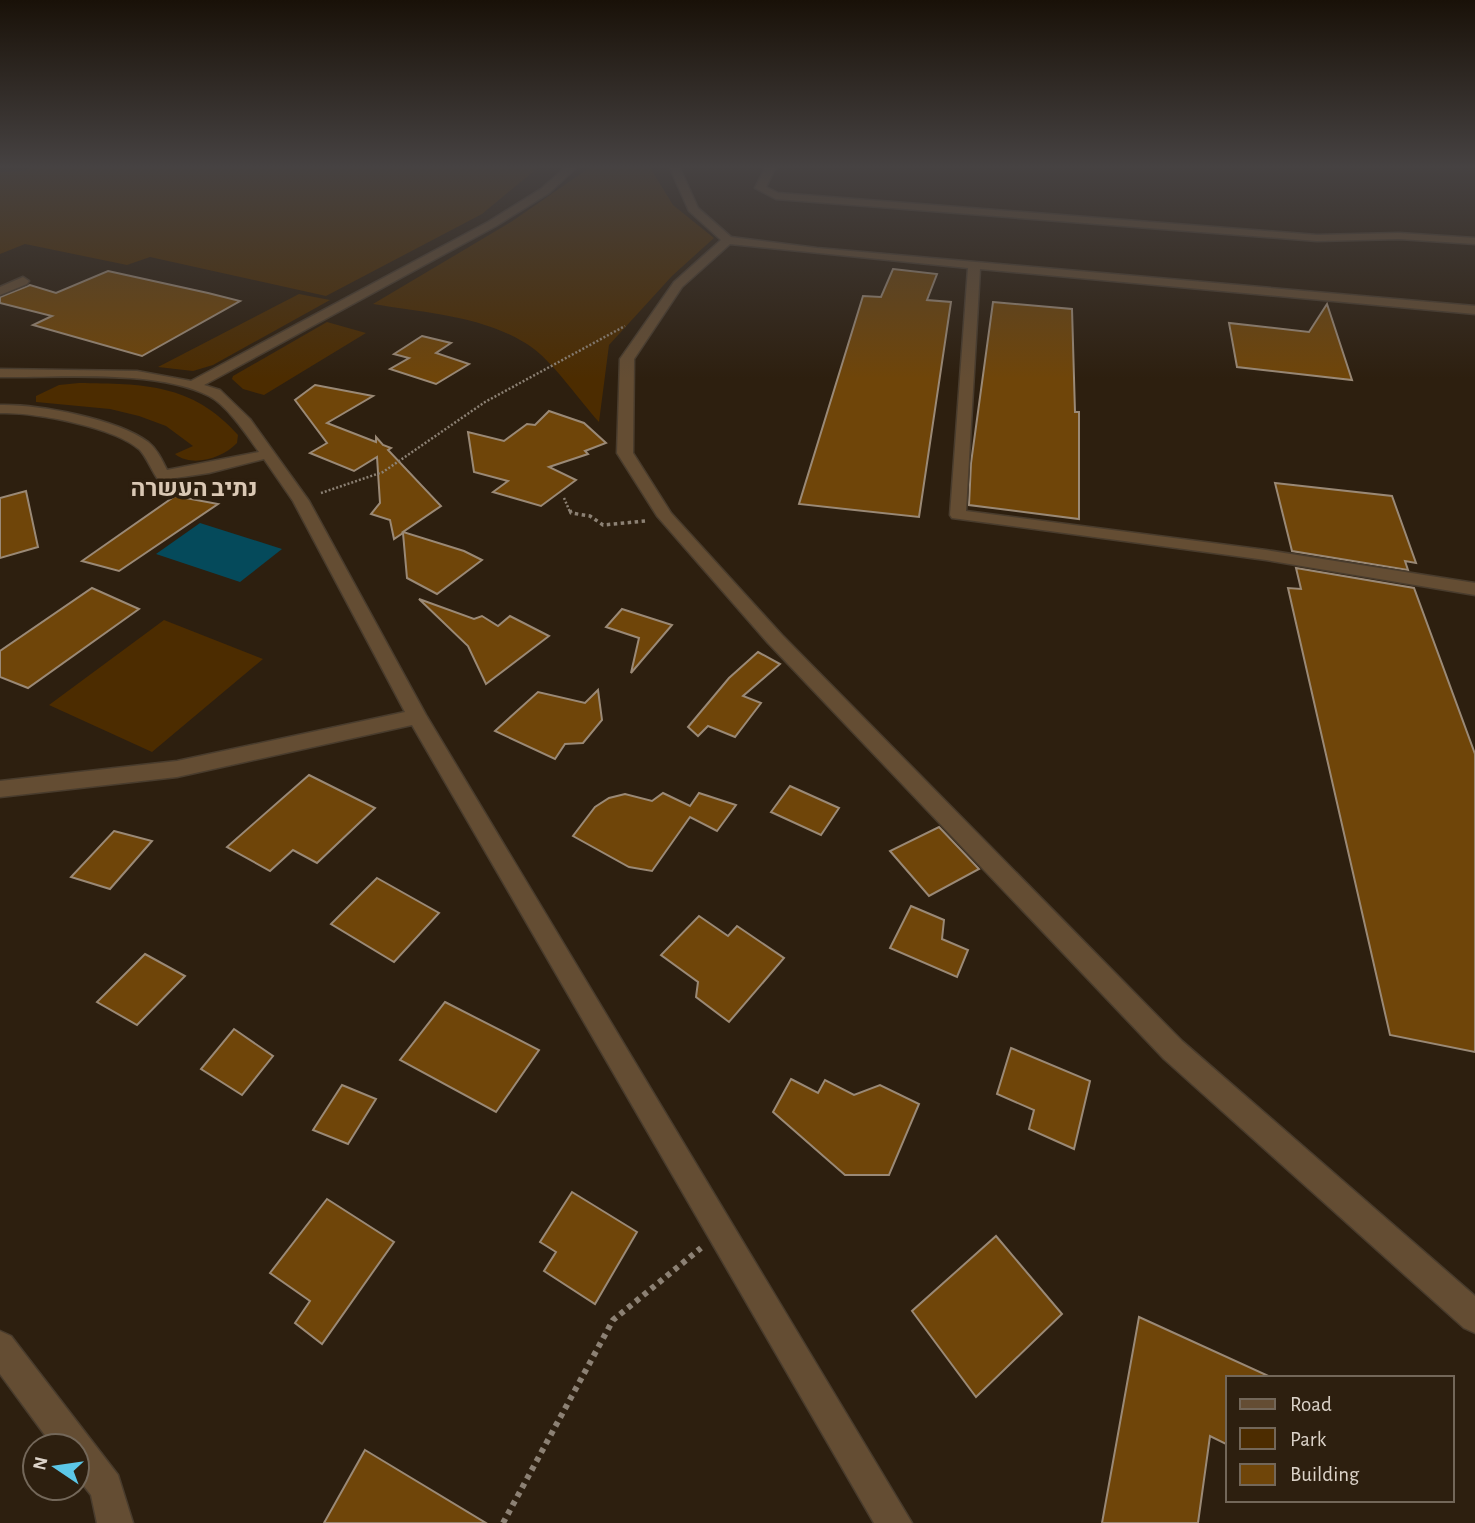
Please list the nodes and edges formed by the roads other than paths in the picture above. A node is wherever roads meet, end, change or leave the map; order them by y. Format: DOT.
graph roads {
  1 [pos="468,237"];
  2 [pos="725,237"];
  3 [pos="1415,237"];
  4 [pos="728,240"];
  5 [pos="1475,241"];
  6 [pos="974,265"];
  7 [pos="23,281"];
  8 [pos="0,290"];
  9 [pos="1475,310"];
  10 [pos="0,373"];
  11 [pos="194,385"];
  12 [pos="24,390"];
  13 [pos="0,410"];
  14 [pos="268,454"];
  15 [pos="1475,589"];
  16 [pos="417,717"];
  17 [pos="0,789"];
  18 [pos="1475,1317"];
  19 [pos="0,1347"];
  20 [pos="64,1432"];
  21 [pos="91,1468"];
  22 [pos="115,1523"];
  23 [pos="894,1523"];
  1 -- 11 [label="street"];
  2 -- 4 [label="street"];
  3 -- 5 [label="street"];
  4 -- 6 [label="street"];
  4 -- 18 [label="street"];
  6 -- 9 [label="street"];
  6 -- 15 [label="street"];
  7 -- 8 [label="street"];
  10 -- 12 [label="street"];
  11 -- 12 [label="street"];
  11 -- 14 [label="street"];
  12 -- 13 [label="street"];
  12 -- 14 [label="street"];
  14 -- 16 [label="street"];
  16 -- 17 [label="street"];
  16 -- 23 [label="street"];
  19 -- 20 [label="street"];
  21 -- 22 [label="street"];
}
